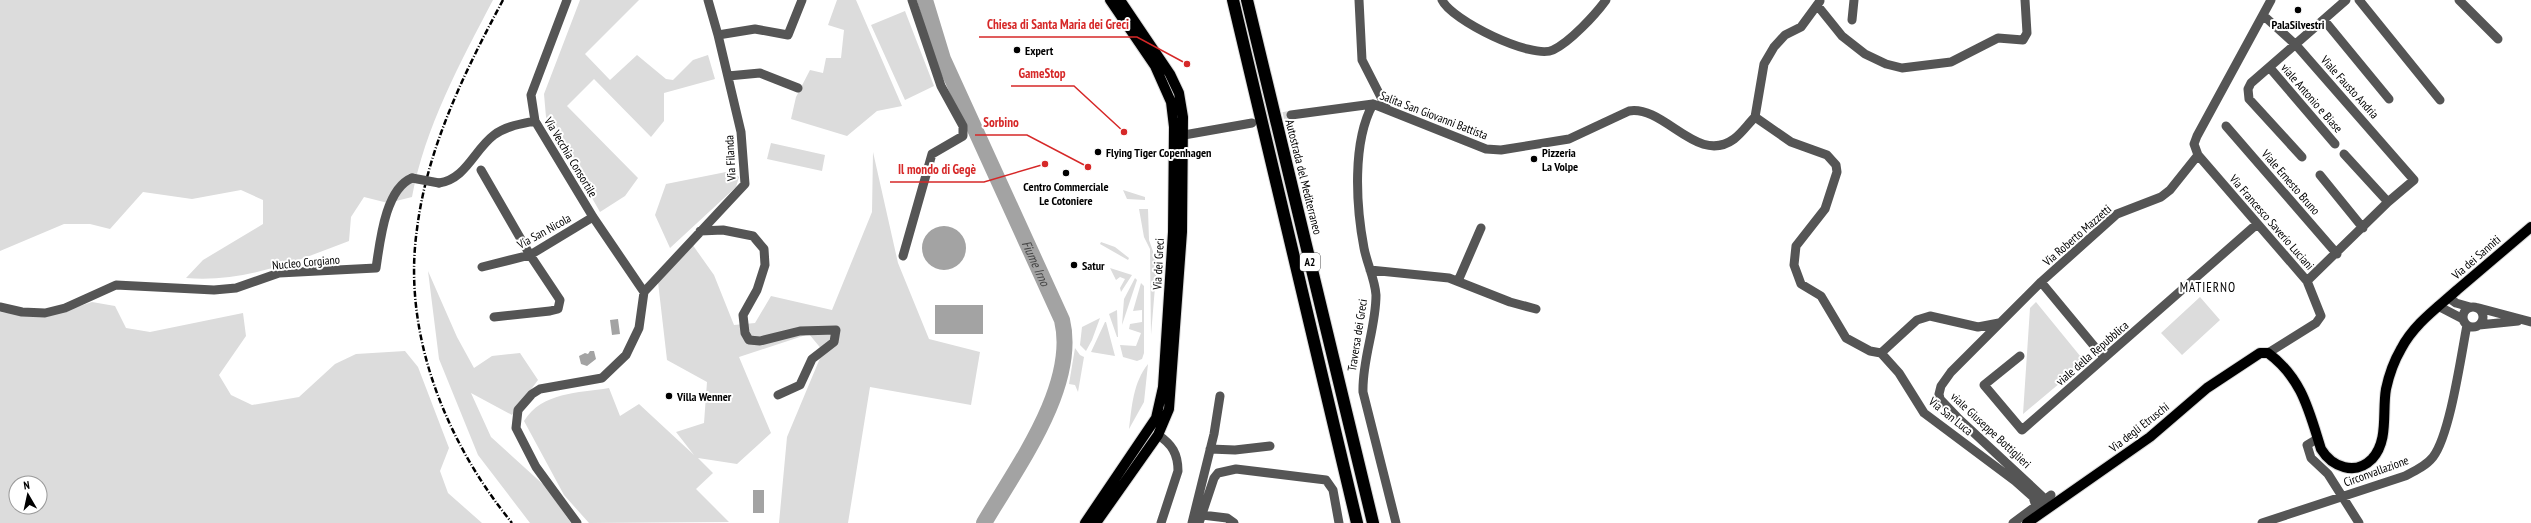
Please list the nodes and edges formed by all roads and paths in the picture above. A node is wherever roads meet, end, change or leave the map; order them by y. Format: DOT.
graph roads {
  1 [pos="567,0"];
  2 [pos="708,0"];
  3 [pos="802,0"];
  4 [pos="912,0"];
  5 [pos="1110,0"];
  6 [pos="1120,0"];
  7 [pos="1233,0"];
  8 [pos="1248,0"];
  9 [pos="1359,0"];
  10 [pos="1442,0"];
  11 [pos="1606,0"];
  12 [pos="1854,0"];
  13 [pos="2025,0"];
  14 [pos="2271,0"];
  15 [pos="2346,0"];
  16 [pos="2359,0"];
  17 [pos="2459,0"];
  18 [pos="1819,3"];
  19 [pos="2264,16"];
  20 [pos="1852,20"];
  21 [pos="2324,20"];
  22 [pos="718,34"];
  23 [pos="2498,39"];
  24 [pos="2296,45"];
  25 [pos="2270,68"];
  26 [pos="728,76"];
  27 [pos="798,88"];
  28 [pos="2389,99"];
  29 [pos="2440,100"];
  30 [pos="1374,104"];
  31 [pos="1387,109"];
  32 [pos="1291,115"];
  33 [pos="1755,117"];
  34 [pos="535,121"];
  35 [pos="1252,123"];
  36 [pos="2226,126"];
  37 [pos="1184,135"];
  38 [pos="2335,144"];
  39 [pos="2344,154"];
  40 [pos="2198,155"];
  41 [pos="2302,157"];
  42 [pos="481,170"];
  43 [pos="2320,175"];
  44 [pos="2388,202"];
  45 [pos="593,217"];
  46 [pos="2257,224"];
  47 [pos="2531,227"];
  48 [pos="1481,228"];
  49 [pos="2363,228"];
  50 [pos="700,231"];
  51 [pos="530,254"];
  52 [pos="2337,254"];
  53 [pos="903,256"];
  54 [pos="482,267"];
  55 [pos="1370,270"];
  56 [pos="1458,281"];
  57 [pos="2307,281"];
  58 [pos="2041,282"];
  59 [pos="644,292"];
  60 [pos="2449,298"];
  61 [pos="0,306"];
  62 [pos="2438,306"];
  63 [pos="2470,307"];
  64 [pos="2479,308"];
  65 [pos="1536,309"];
  66 [pos="494,317"];
  67 [pos="2465,322"];
  68 [pos="2528,322"];
  69 [pos="2000,323"];
  70 [pos="2479,325"];
  71 [pos="2268,352"];
  72 [pos="1881,353"];
  73 [pos="2020,356"];
  74 [pos="2104,358"];
  75 [pos="778,395"];
  76 [pos="1220,396"];
  77 [pos="1158,435"];
  78 [pos="2317,439"];
  79 [pos="1270,446"];
  80 [pos="1210,449"];
  81 [pos="2341,497"];
  82 [pos="2036,506"];
  83 [pos="1200,519"];
  84 [pos="577,523"];
  85 [pos="1085,523"];
  86 [pos="1096,523"];
  87 [pos="1160,523"];
  88 [pos="1192,523"];
  89 [pos="1234,523"];
  90 [pos="1339,523"];
  91 [pos="1356,523"];
  92 [pos="1373,523"];
  93 [pos="1396,523"];
  94 [pos="2013,523"];
  95 [pos="2027,523"];
  96 [pos="2262,523"];
  97 [pos="2359,523"];
  1 -- 34 [label="street, Via Vecchia Consortile"];
  2 -- 22 [label="street, Via Filanda"];
  3 -- 22 [label="street"];
  4 -- 53 [label="street"];
  5 -- 85 [label="main road, Via dei Greci"];
  6 -- 37 [label="main road, Via dei Greci"];
  7 -- 91 [label="highway, A2"];
  8 -- 92 [label="highway, Autostrada del Mediterraneo / A2"];
  9 -- 31 [label="street"];
  10 -- 11 [label="street"];
  12 -- 20 [label="street"];
  13 -- 18 [label="street"];
  14 -- 19 [label="street"];
  15 -- 21 [label="street"];
  16 -- 29 [label="street"];
  17 -- 23 [label="street"];
  18 -- 33 [label="street"];
  19 -- 24 [label="street, Viale Fausto Andria"];
  19 -- 40 [label="street"];
  21 -- 24 [label="street"];
  21 -- 28 [label="street"];
  22 -- 26 [label="street, Via Filanda"];
  24 -- 25 [label="street"];
  24 -- 44 [label="street, Viale Fausto Andria"];
  25 -- 38 [label="street, viale Antonio e Biase"];
  25 -- 41 [label="street"];
  26 -- 27 [label="street"];
  26 -- 50 [label="street, Via Filanda"];
  30 -- 31 [label="street, Salita San Giovanni Battista"];
  30 -- 32 [label="street, Salita San Giovanni Battista"];
  30 -- 55 [label="street, Traversa dei Greci"];
  31 -- 33 [label="street, Salita San Giovanni Battista"];
  33 -- 72 [label="street, Via San Luca"];
  34 -- 45 [label="street, Via Vecchia Consortile"];
  34 -- 61 [label="street, Nucleo Corgiano, bridge"];
  35 -- 37 [label="street"];
  36 -- 52 [label="street, Viale Ernesto Bruno"];
  37 -- 77 [label="main road, Via dei Greci"];
  39 -- 44 [label="street"];
  40 -- 46 [label="street, Via Francesco Saverio Luciani"];
  40 -- 58 [label="street, Via Roberto Mazzetti"];
  42 -- 51 [label="street"];
  43 -- 49 [label="street"];
  44 -- 49 [label="street"];
  45 -- 51 [label="street, Via San Nicola"];
  45 -- 59 [label="street, Via Vecchia Consortile"];
  46 -- 57 [label="street, Via Francesco Saverio Luciani"];
  46 -- 74 [label="street, viale della Repubblica"];
  47 -- 60 [label="main road, Via dei Sanniti"];
  48 -- 56 [label="street"];
  49 -- 52 [label="street"];
  50 -- 59 [label="street, Via Filanda"];
  50 -- 75 [label="street"];
  51 -- 54 [label="street, Via San Nicola"];
  51 -- 66 [label="street"];
  52 -- 57 [label="street"];
  55 -- 56 [label="street"];
  55 -- 93 [label="street, Traversa dei Greci"];
  56 -- 65 [label="street"];
  57 -- 71 [label="street, Via Francesco Saverio Luciani"];
  58 -- 69 [label="street, Via Roberto Mazzetti"];
  58 -- 74 [label="street"];
  59 -- 84 [label="street"];
  60 -- 62 [label="main road, Via dei Sanniti"];
  60 -- 63 [label="street"];
  62 -- 67 [label="street"];
  62 -- 78 [label="main road, Via dei Sanniti"];
  63 -- 64 [label="street"];
  63 -- 67 [label="street"];
  64 -- 68 [label="street"];
  64 -- 70 [label="street"];
  67 -- 70 [label="street"];
  67 -- 81 [label="street, Circonvallazione"];
  68 -- 70 [label="street"];
  69 -- 72 [label="street"];
  69 -- 82 [label="street, viale Giuseppe Bottiglieri"];
  71 -- 78 [label="main road, Via dei Sanniti"];
  71 -- 95 [label="main road, Via degli Etruschi"];
  72 -- 82 [label="street, Via San Luca"];
  73 -- 74 [label="street, viale della Repubblica"];
  76 -- 80 [label="street"];
  77 -- 86 [label="main road, Via dei Greci"];
  77 -- 87 [label="street"];
  78 -- 81 [label="street"];
  79 -- 80 [label="street"];
  80 -- 88 [label="street"];
  81 -- 96 [label="street, Circonvallazione"];
  81 -- 97 [label="street"];
  82 -- 94 [label="street"];
  83 -- 89 [label="street"];
  83 -- 90 [label="street"];
}
